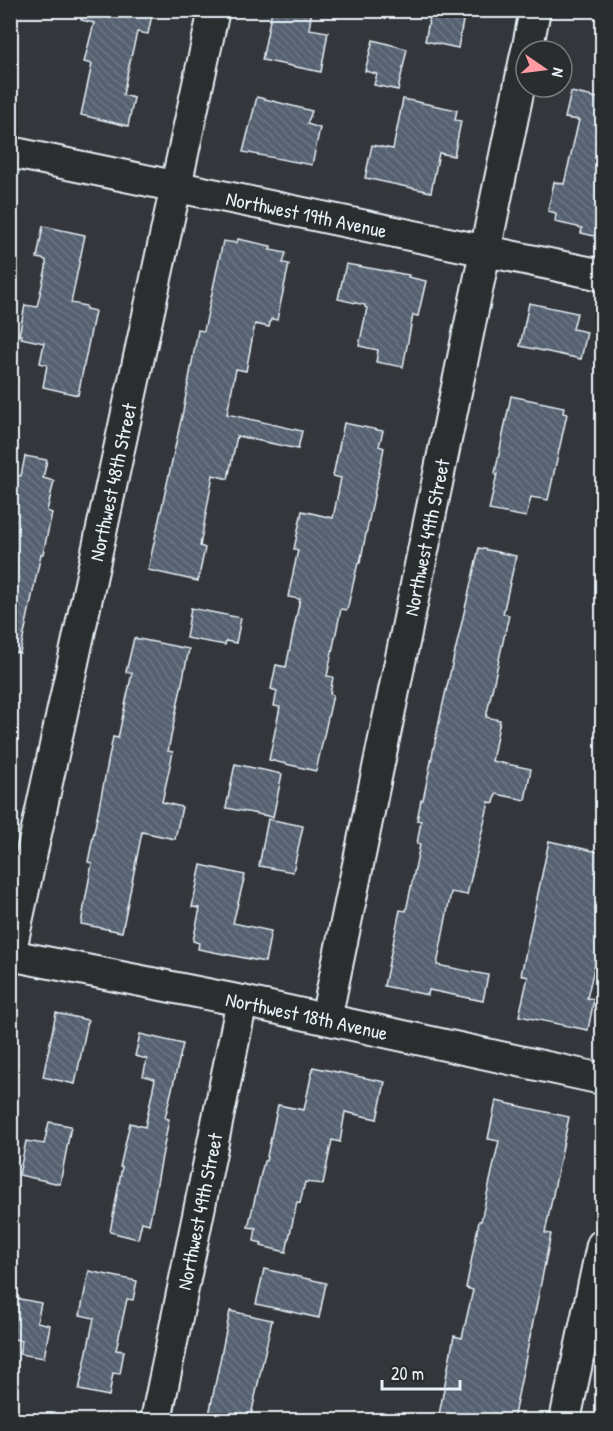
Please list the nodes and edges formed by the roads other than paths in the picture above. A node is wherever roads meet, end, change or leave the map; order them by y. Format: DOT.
graph roads {
  1 [pos="214,10"];
  2 [pos="535,10"];
  3 [pos="529,39"];
  4 [pos="516,99"];
  5 [pos="10,152"];
  6 [pos="177,186"];
  7 [pos="485,250"];
  8 [pos="603,275"];
  9 [pos="10,955"];
  10 [pos="242,1001"];
  11 [pos="326,1019"];
  12 [pos="603,1079"];
  13 [pos="603,1245"];
  14 [pos="156,1420"];
  15 [pos="564,1420"];
  1 -- 6 [label="street, Northwest 48th Street"];
  2 -- 3 [label="street, Northwest 49th Street"];
  4 -- 7 [label="street, Northwest 49th Street"];
  5 -- 6 [label="street, Northwest 19th Avenue"];
  6 -- 7 [label="street, Northwest 19th Avenue"];
  6 -- 9 [label="street, Northwest 48th Street"];
  7 -- 8 [label="street, Northwest 19th Avenue"];
  7 -- 11 [label="street, Northwest 49th Street"];
  9 -- 10 [label="street, Northwest 18th Avenue"];
  10 -- 11 [label="street, Northwest 18th Avenue"];
  10 -- 14 [label="street, Northwest 49th Street"];
  11 -- 12 [label="street, Northwest 18th Avenue"];
  13 -- 15 [label="street"];
}
